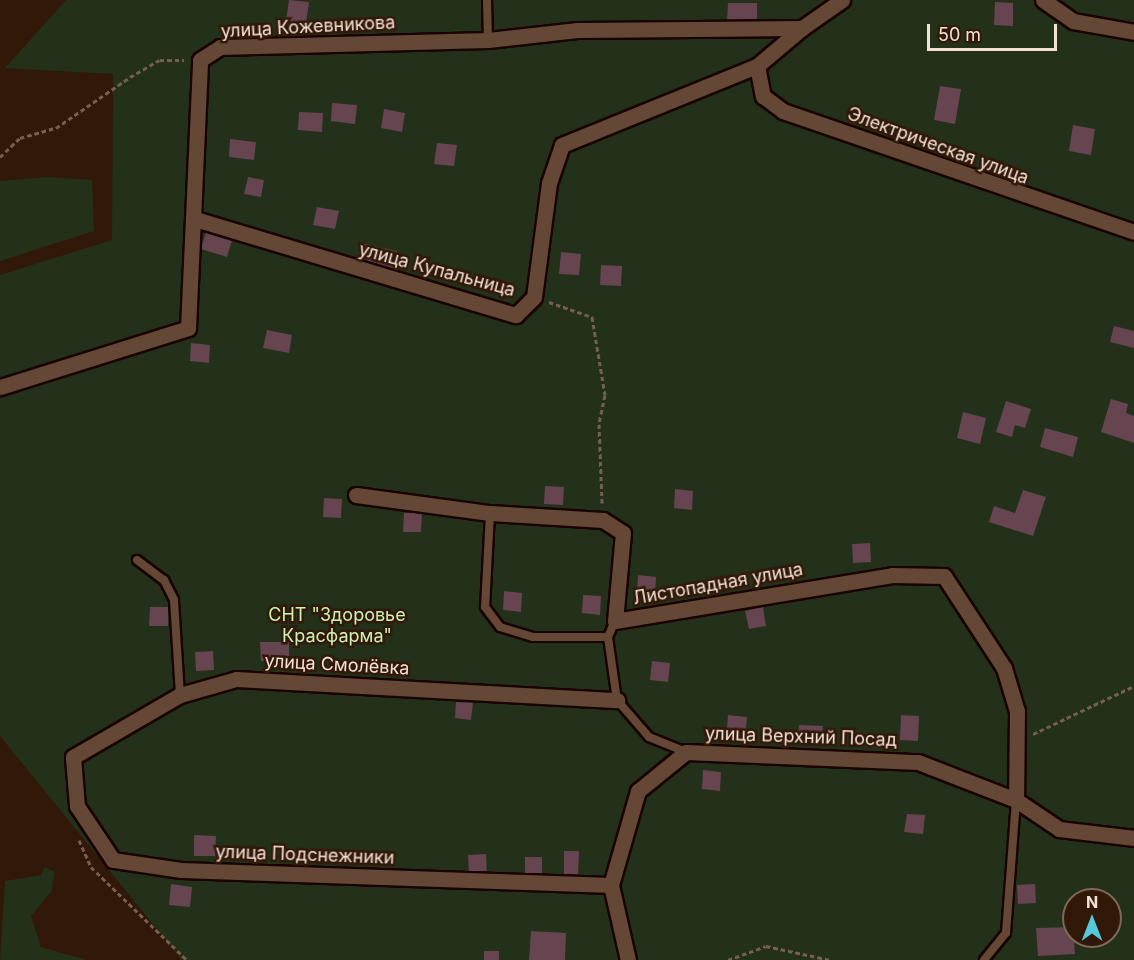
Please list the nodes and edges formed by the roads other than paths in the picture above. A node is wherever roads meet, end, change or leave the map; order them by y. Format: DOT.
graph roads {
  1 [pos="487,0"];
  2 [pos="842,0"];
  3 [pos="1043,0"];
  4 [pos="802,28"];
  5 [pos="1134,32"];
  6 [pos="488,40"];
  7 [pos="757,66"];
  8 [pos="195,219"];
  9 [pos="1134,232"];
  10 [pos="0,387"];
  11 [pos="356,495"];
  12 [pos="490,513"];
  13 [pos="136,560"];
  14 [pos="615,621"];
  15 [pos="608,637"];
  16 [pos="180,695"];
  17 [pos="616,700"];
  18 [pos="687,752"];
  19 [pos="73,757"];
  20 [pos="1016,800"];
  21 [pos="1134,838"];
  22 [pos="611,885"];
  23 [pos="628,960"];
  24 [pos="984,960"];
  1 -- 6 [label="lane"];
  2 -- 4 [label="street"];
  3 -- 5 [label="street"];
  4 -- 6 [label="street, улица Кожевникова"];
  4 -- 7 [label="street, улица Купальница"];
  6 -- 8 [label="street, улица Кожевникова"];
  7 -- 8 [label="street, улица Купальница"];
  7 -- 9 [label="street, Электрическая улица"];
  8 -- 10 [label="street"];
  11 -- 12 [label="street"];
  12 -- 14 [label="street, Листопадная улица"];
  12 -- 15 [label="lane"];
  13 -- 16 [label="lane"];
  14 -- 15 [label="lane"];
  14 -- 20 [label="street, Листопадная улица"];
  15 -- 17 [label="lane"];
  16 -- 17 [label="street, улица Смолёвка"];
  16 -- 19 [label="street, улица Смолёвка"];
  17 -- 18 [label="lane"];
  18 -- 20 [label="street, улица Верхний Посад"];
  18 -- 22 [label="street, улица Верхний Посад"];
  19 -- 22 [label="street, улица Подснежники"];
  20 -- 21 [label="street, улица Верхний Посад"];
  20 -- 24 [label="lane"];
  22 -- 23 [label="street, улица Верхний Посад"];
}
